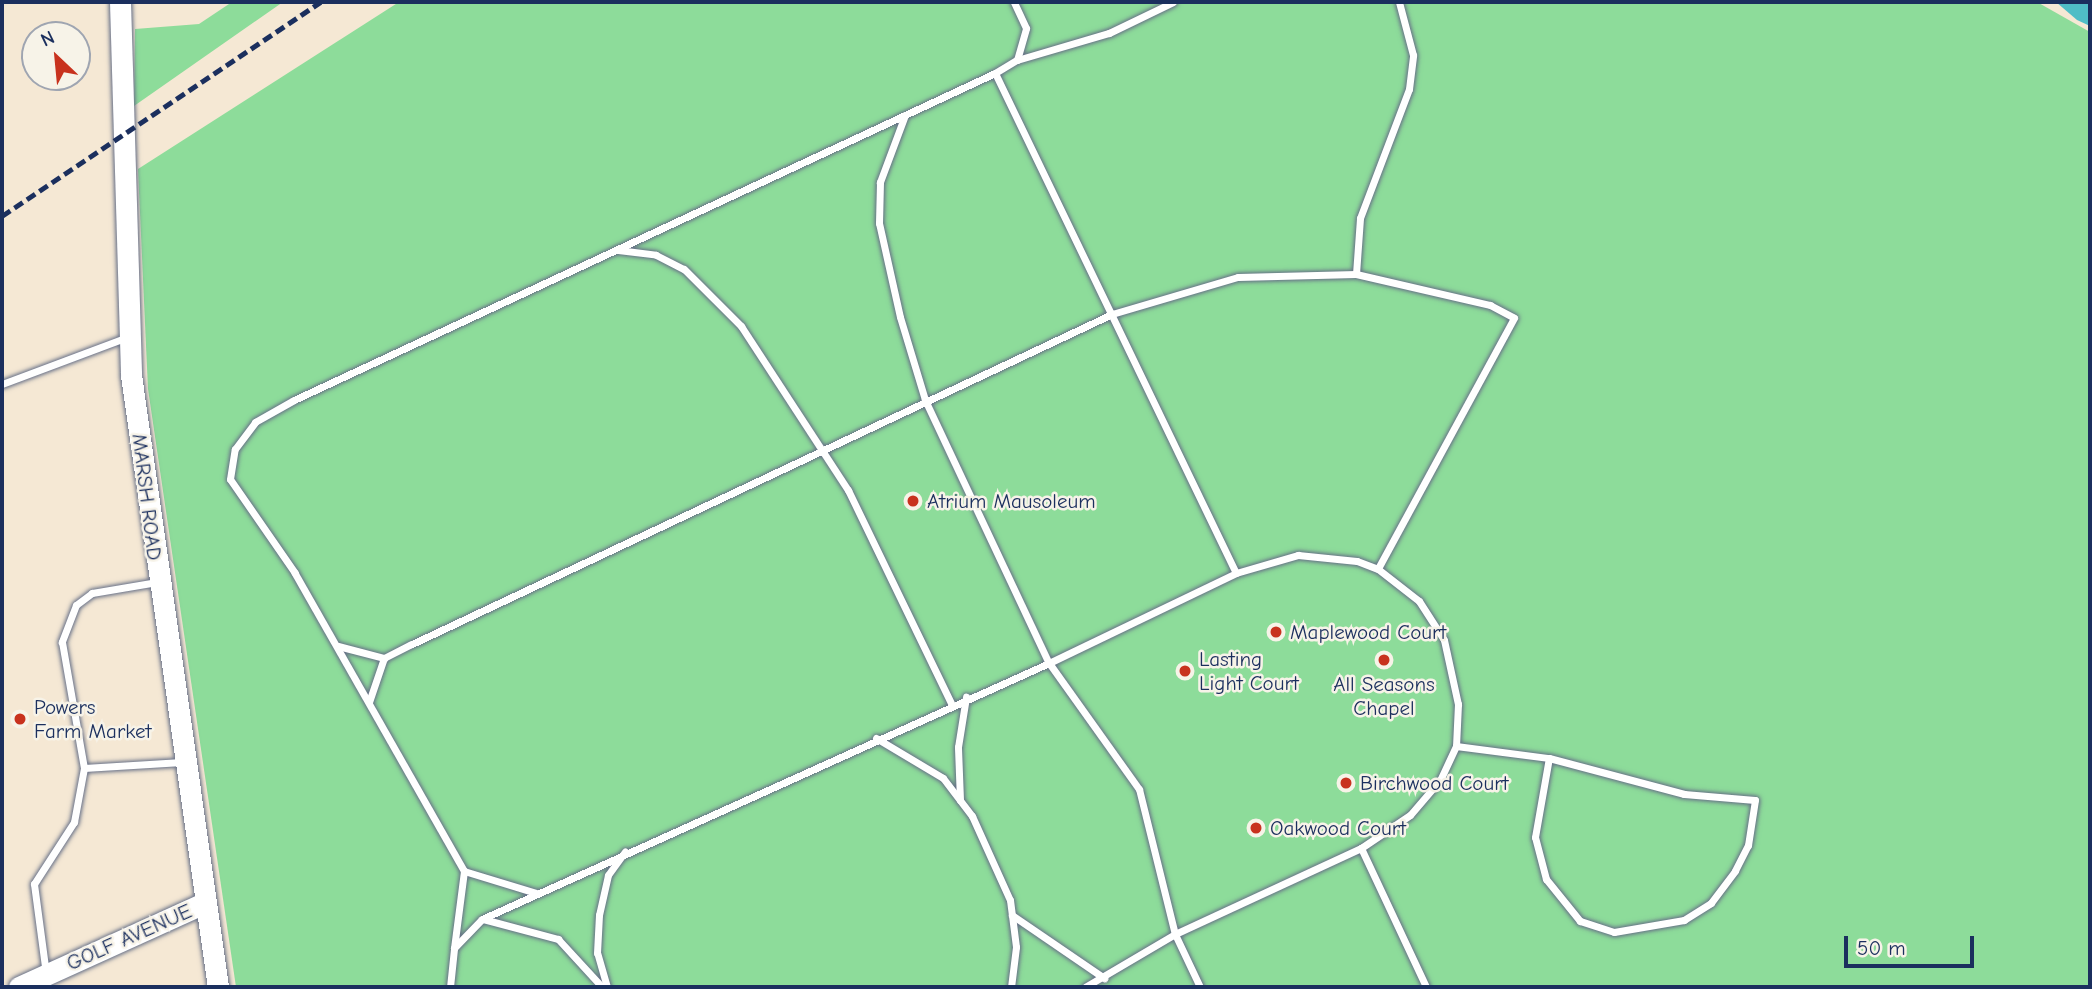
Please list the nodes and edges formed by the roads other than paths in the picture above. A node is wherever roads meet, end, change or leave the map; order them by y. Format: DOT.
graph roads {
  1 [pos="120,2"];
  2 [pos="1014,2"];
  3 [pos="1173,2"];
  4 [pos="1399,2"];
  5 [pos="1017,61"];
  6 [pos="995,73"];
  7 [pos="905,115"];
  8 [pos="618,250"];
  9 [pos="1356,274"];
  10 [pos="1112,314"];
  11 [pos="129,337"];
  12 [pos="2,384"];
  13 [pos="925,400"];
  14 [pos="825,449"];
  15 [pos="1378,569"];
  16 [pos="1236,573"];
  17 [pos="158,582"];
  18 [pos="337,645"];
  19 [pos="384,658"];
  20 [pos="1049,663"];
  21 [pos="966,697"];
  22 [pos="369,702"];
  23 [pos="951,703"];
  24 [pos="876,738"];
  25 [pos="1456,746"];
  26 [pos="1549,758"];
  27 [pos="181,762"];
  28 [pos="84,768"];
  29 [pos="960,801"];
  30 [pos="1361,849"];
  31 [pos="626,850"];
  32 [pos="464,870"];
  33 [pos="538,894"];
  34 [pos="202,904"];
  35 [pos="1012,915"];
  36 [pos="482,919"];
  37 [pos="1175,934"];
  38 [pos="454,948"];
  39 [pos="46,974"];
  40 [pos="1104,978"];
  41 [pos="19,987"];
  42 [pos="218,987"];
  43 [pos="450,987"];
  44 [pos="604,987"];
  45 [pos="1011,987"];
  46 [pos="1085,987"];
  47 [pos="1200,987"];
  48 [pos="1426,987"];
  1 -- 11 [label="street, MARSH ROAD"];
  2 -- 5 [label="lane"];
  3 -- 5 [label="lane"];
  4 -- 9 [label="lane"];
  5 -- 6 [label="lane"];
  6 -- 7 [label="lane"];
  6 -- 10 [label="lane"];
  7 -- 8 [label="lane"];
  7 -- 13 [label="lane"];
  8 -- 14 [label="lane"];
  8 -- 18 [label="lane"];
  9 -- 10 [label="lane"];
  9 -- 15 [label="lane"];
  10 -- 13 [label="lane"];
  10 -- 16 [label="lane"];
  11 -- 12 [label="lane"];
  11 -- 17 [label="street, MARSH ROAD"];
  13 -- 14 [label="lane"];
  13 -- 20 [label="lane"];
  14 -- 19 [label="lane"];
  14 -- 23 [label="lane"];
  15 -- 16 [label="lane"];
  15 -- 25 [label="lane"];
  16 -- 20 [label="lane"];
  17 -- 27 [label="street, MARSH ROAD"];
  17 -- 28 [label="lane"];
  18 -- 19 [label="lane"];
  18 -- 22 [label="lane"];
  19 -- 22 [label="lane"];
  20 -- 21 [label="lane"];
  20 -- 37 [label="lane"];
  21 -- 23 [label="lane"];
  21 -- 29 [label="lane"];
  22 -- 32 [label="lane"];
  23 -- 24 [label="lane"];
  24 -- 29 [label="lane"];
  24 -- 31 [label="lane"];
  25 -- 26 [label="lane"];
  25 -- 30 [label="lane"];
  26 -- 26 [label="lane"];
  27 -- 28 [label="lane"];
  27 -- 34 [label="street, MARSH ROAD"];
  28 -- 39 [label="lane"];
  29 -- 35 [label="lane"];
  30 -- 37 [label="lane"];
  30 -- 48 [label="lane"];
  31 -- 33 [label="lane"];
  31 -- 44 [label="lane"];
  32 -- 33 [label="lane"];
  32 -- 38 [label="lane"];
  33 -- 36 [label="lane"];
  34 -- 39 [label="street, GOLF AVENUE"];
  34 -- 42 [label="street, MARSH ROAD"];
  35 -- 40 [label="lane"];
  35 -- 45 [label="lane"];
  36 -- 38 [label="lane"];
  36 -- 44 [label="lane"];
  37 -- 40 [label="lane"];
  37 -- 47 [label="lane"];
  38 -- 43 [label="lane"];
  39 -- 41 [label="street, GOLF AVENUE"];
  40 -- 46 [label="lane"];
}
